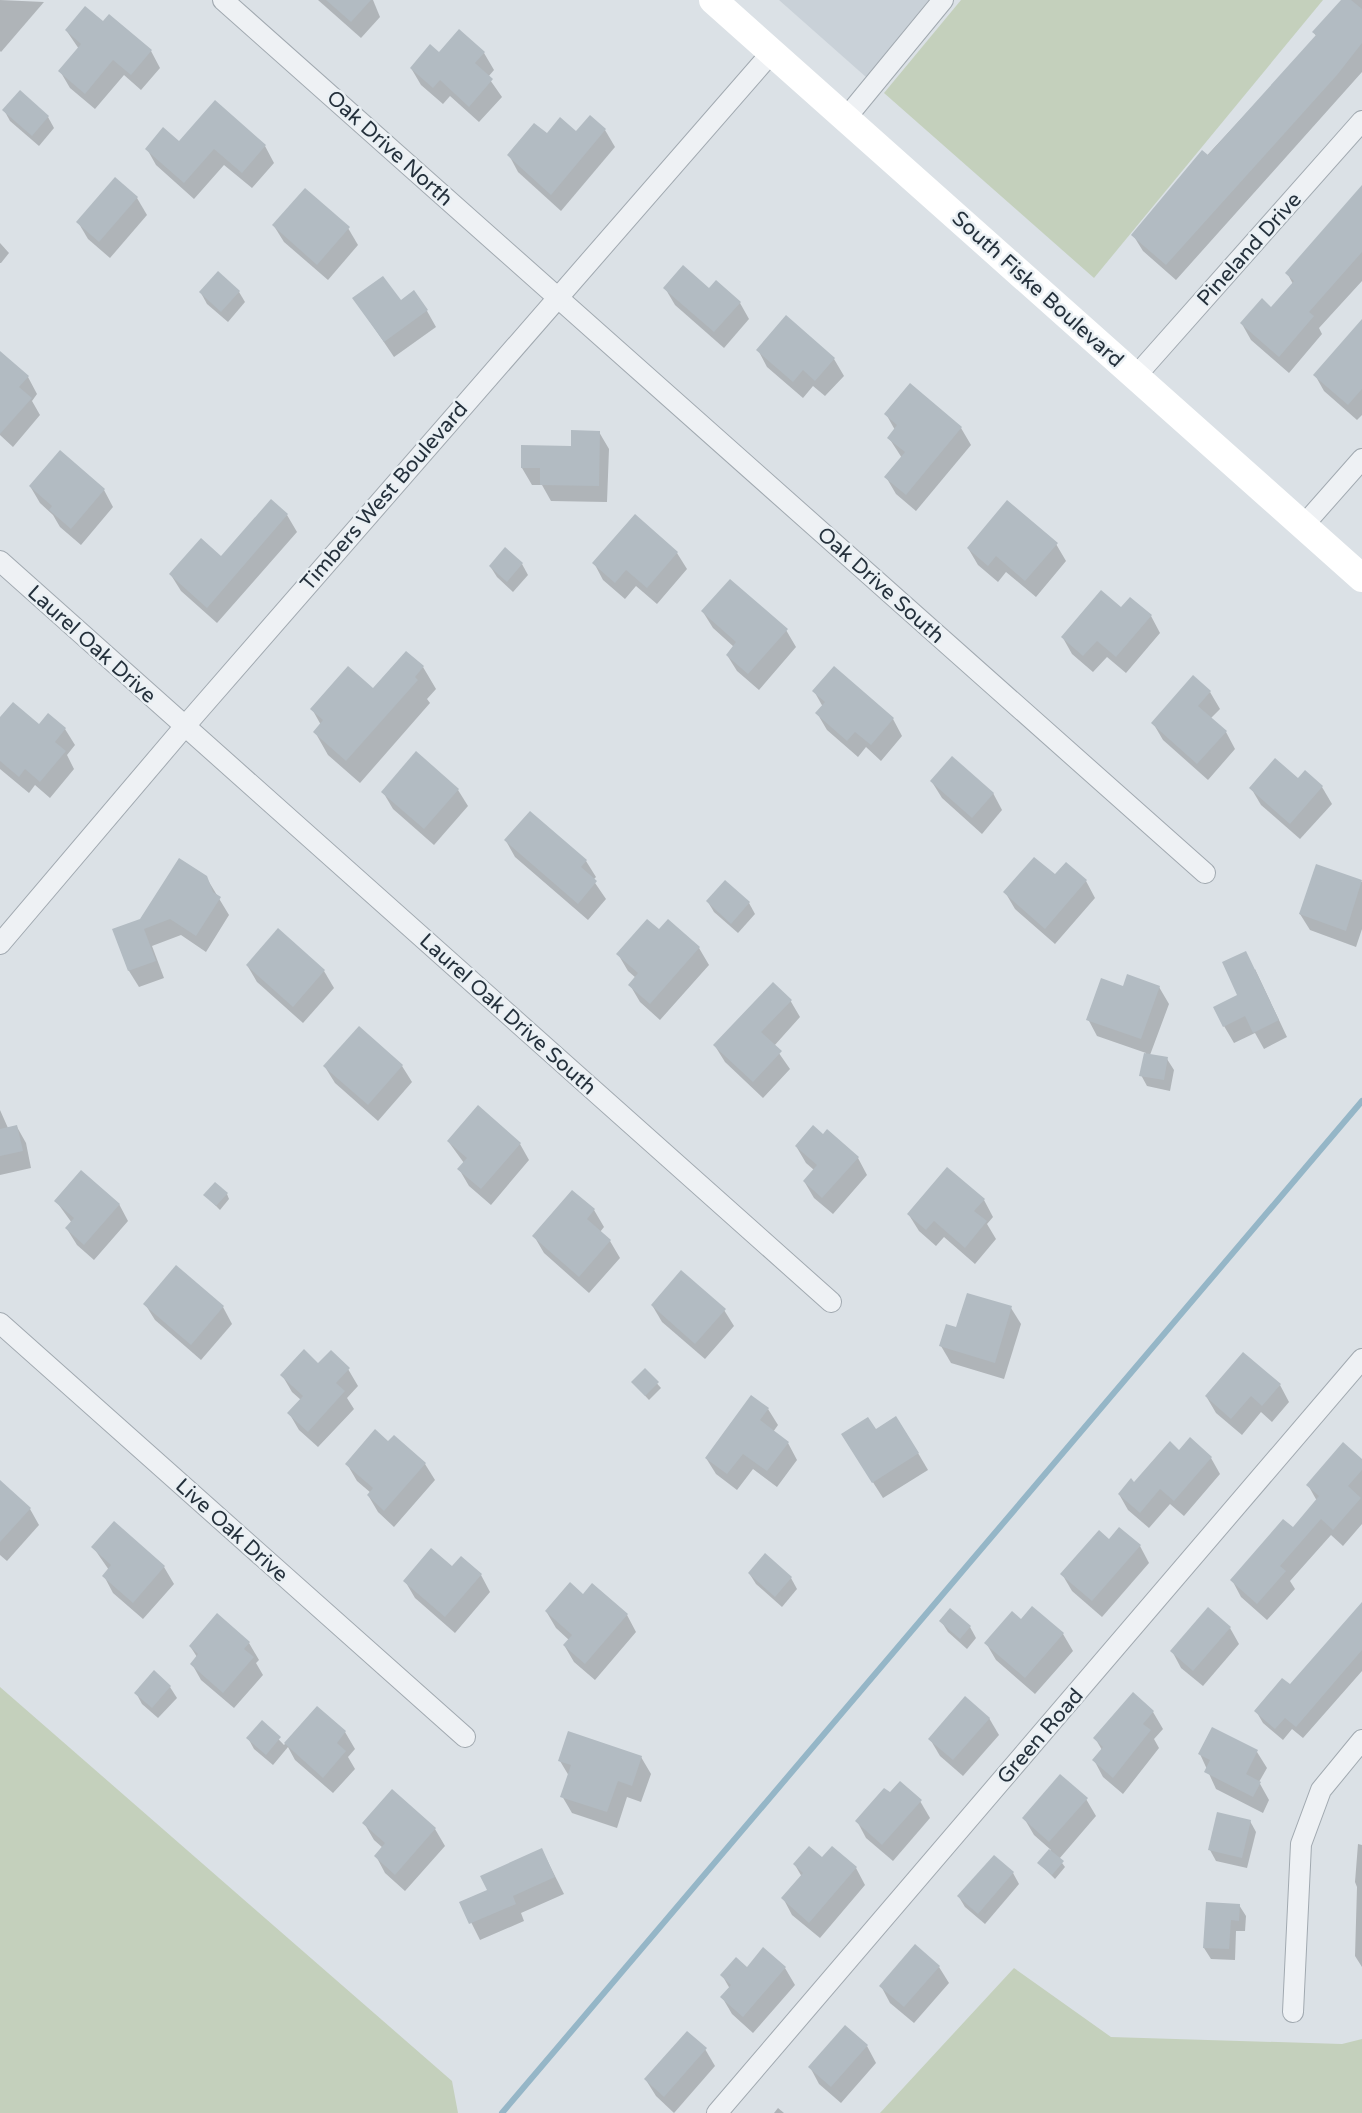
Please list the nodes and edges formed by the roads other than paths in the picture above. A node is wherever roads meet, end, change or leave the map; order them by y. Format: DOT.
graph roads {
  1 [pos="222,0"];
  2 [pos="713,0"];
  3 [pos="943,0"];
  4 [pos="772,52"];
  5 [pos="846,118"];
  6 [pos="1362,122"];
  7 [pos="556,297"];
  8 [pos="1135,376"];
  9 [pos="1362,459"];
  10 [pos="1303,526"];
  11 [pos="0,561"];
  12 [pos="1362,578"];
  13 [pos="185,726"];
  14 [pos="1205,873"];
  15 [pos="0,944"];
  16 [pos="831,1302"];
  17 [pos="0,1323"];
  18 [pos="1362,1359"];
  19 [pos="465,1737"];
  20 [pos="1362,1740"];
  21 [pos="1293,2012"];
  22 [pos="717,2113"];
  1 -- 7 [label="street, Oak Drive North"];
  2 -- 4 [label="main road, South Fiske Boulevard"];
  3 -- 5 [label="street"];
  4 -- 5 [label="main road, South Fiske Boulevard"];
  4 -- 7 [label="street, Timbers West Boulevard"];
  5 -- 8 [label="main road, South Fiske Boulevard"];
  6 -- 8 [label="street, Pineland Drive"];
  7 -- 13 [label="street, Timbers West Boulevard"];
  7 -- 14 [label="street, Oak Drive South"];
  8 -- 10 [label="main road, South Fiske Boulevard"];
  9 -- 10 [label="street"];
  10 -- 12 [label="main road, South Fiske Boulevard"];
  11 -- 13 [label="street, Laurel Oak Drive"];
  13 -- 15 [label="street, Timbers West Boulevard"];
  13 -- 16 [label="street, Laurel Oak Drive South"];
  17 -- 19 [label="street, Live Oak Drive"];
  18 -- 22 [label="street, Green Road"];
  20 -- 21 [label="street"];
}
